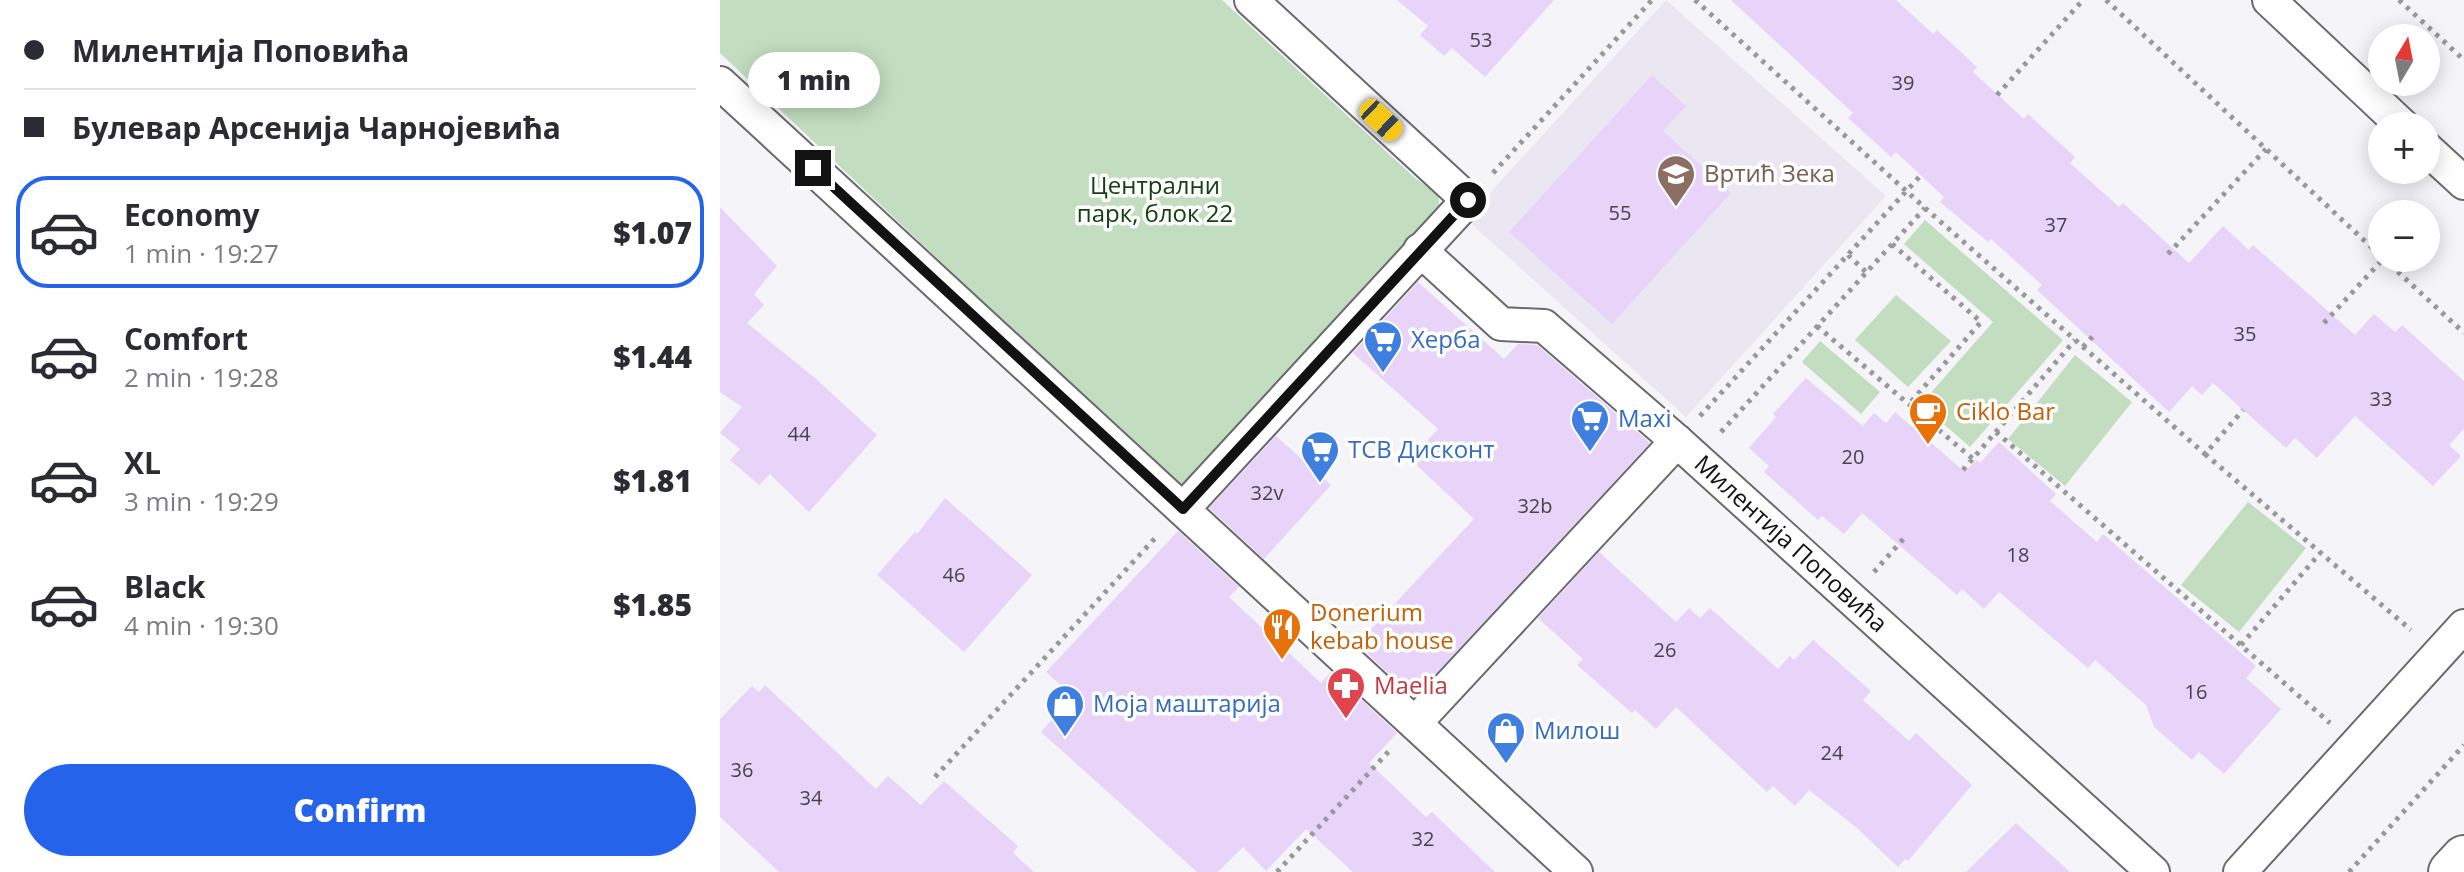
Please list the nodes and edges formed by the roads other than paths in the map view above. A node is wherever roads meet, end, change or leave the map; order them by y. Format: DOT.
graph roads {
  1 [pos="1251,0"];
  2 [pos="2269,0"];
  3 [pos="720,83"];
  4 [pos="2388,112"];
  5 [pos="2440,161"];
  6 [pos="2464,183"];
  7 [pos="1420,250"];
  8 [pos="1677,441"];
  9 [pos="1183,509"];
  10 [pos="2464,626"];
  11 [pos="1415,723"];
  12 [pos="2464,858"];
  13 [pos="1576,872"];
  14 [pos="2153,872"];
  15 [pos="2240,872"];
  16 [pos="2451,872"];
  1 -- 7 [label="street"];
  2 -- 4 [label="street"];
  3 -- 9 [label="street"];
  5 -- 6 [label="street"];
  7 -- 8 [label="street"];
  7 -- 9 [label="street"];
  8 -- 11 [label="street, Милентија Поповића"];
  8 -- 14 [label="street, Милентија Поповића"];
  9 -- 11 [label="street"];
  10 -- 15 [label="street"];
  11 -- 13 [label="street"];
  12 -- 16 [label="street"];
}
